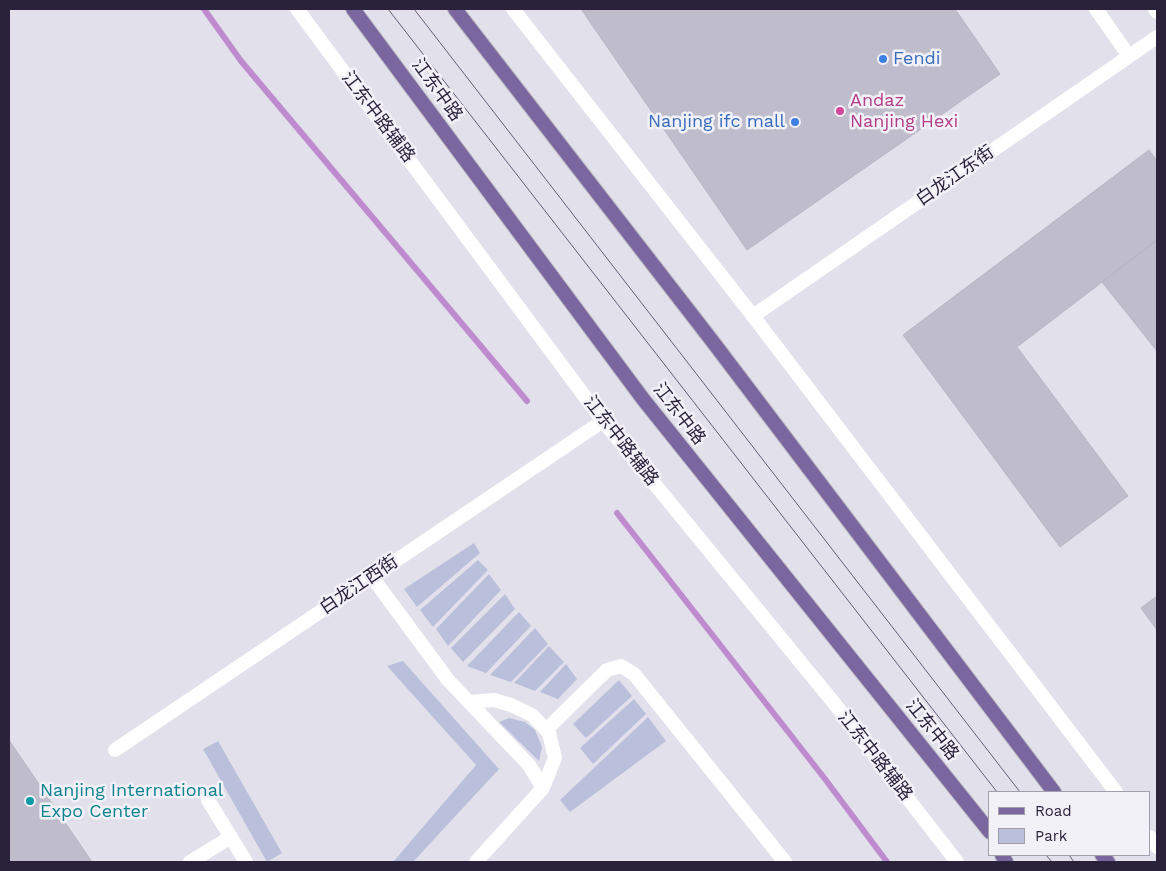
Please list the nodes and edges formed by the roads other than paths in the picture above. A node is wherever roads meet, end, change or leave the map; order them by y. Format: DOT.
graph roads {
  1 [pos="297,9"];
  2 [pos="353,9"];
  3 [pos="455,9"];
  4 [pos="513,9"];
  5 [pos="1096,9"];
  6 [pos="1157,37"];
  7 [pos="1129,56"];
  8 [pos="753,316"];
  9 [pos="603,420"];
  10 [pos="372,577"];
  11 [pos="469,702"];
  12 [pos="546,730"];
  13 [pos="116,750"];
  14 [pos="543,788"];
  15 [pos="1053,791"];
  16 [pos="1115,791"];
  17 [pos="208,800"];
  18 [pos="988,830"];
  19 [pos="231,837"];
  20 [pos="190,862"];
  21 [pos="246,862"];
  22 [pos="476,862"];
  23 [pos="785,862"];
  24 [pos="958,862"];
  1 -- 9 [label="street, 江东中路辅路"];
  2 -- 18 [label="main road, 江东中路"];
  3 -- 15 [label="main road"];
  4 -- 8 [label="street"];
  5 -- 7 [label="street"];
  6 -- 7 [label="street, 白龙江东街"];
  7 -- 8 [label="street, 白龙江东街"];
  8 -- 16 [label="street"];
  9 -- 10 [label="street, 白龙江西街"];
  9 -- 24 [label="street, 江东中路辅路"];
  10 -- 11 [label="street"];
  10 -- 13 [label="street, 白龙江西街"];
  11 -- 12 [label="street"];
  11 -- 14 [label="street"];
  12 -- 14 [label="street"];
  12 -- 23 [label="street"];
  14 -- 22 [label="street"];
  17 -- 19 [label="street"];
  19 -- 20 [label="street"];
  19 -- 21 [label="street"];
}
